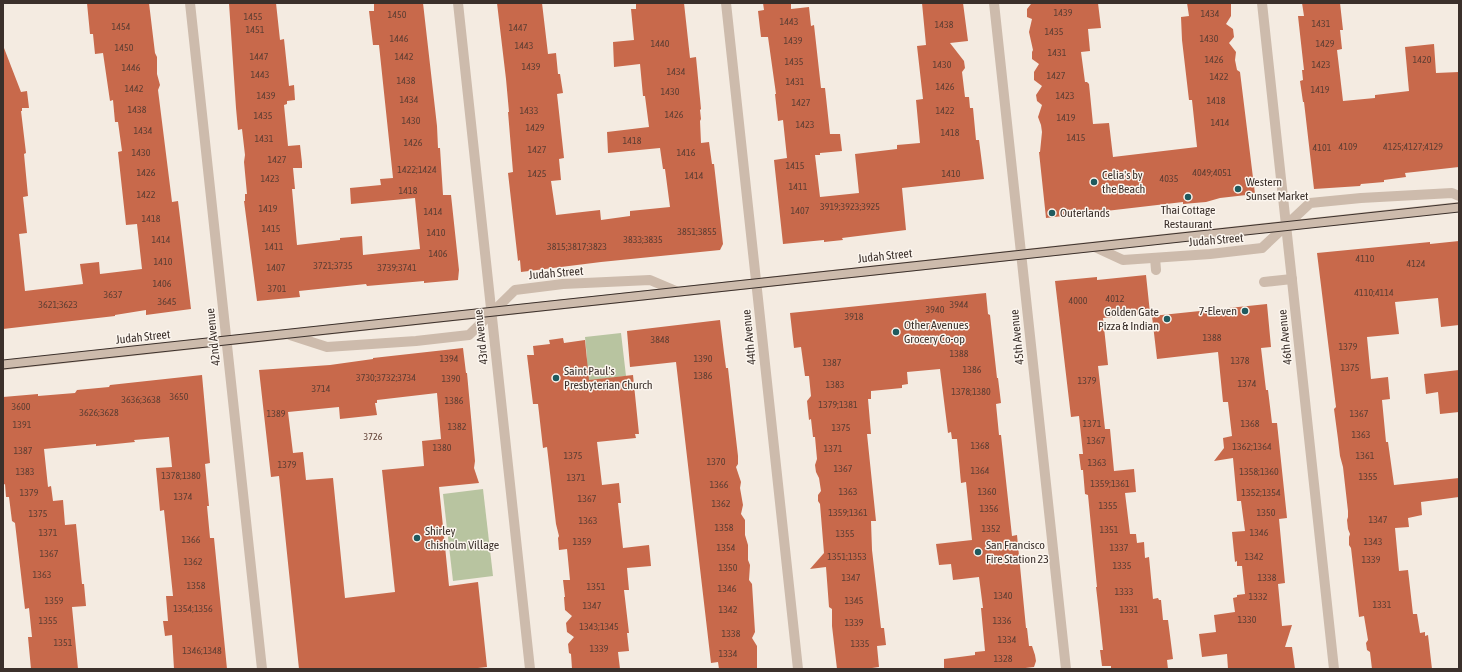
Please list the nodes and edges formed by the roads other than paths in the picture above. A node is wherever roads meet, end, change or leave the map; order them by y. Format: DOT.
graph roads {
  1 [pos="190,3"];
  2 [pos="458,3"];
  3 [pos="726,3"];
  4 [pos="994,3"];
  5 [pos="1262,3"];
  6 [pos="1459,196"];
  7 [pos="1459,207"];
  8 [pos="1286,226"];
  9 [pos="1096,247"];
  10 [pos="1021,254"];
  11 [pos="1155,258"];
  12 [pos="1156,270"];
  13 [pos="1292,279"];
  14 [pos="1264,282"];
  15 [pos="757,283"];
  16 [pos="678,292"];
  17 [pos="492,312"];
  18 [pos="286,334"];
  19 [pos="227,341"];
  20 [pos="3,364"];
  21 [pos="262,669"];
  22 [pos="530,669"];
  23 [pos="798,669"];
  24 [pos="1066,669"];
  25 [pos="1334,669"];
  1 -- 19 [label="street, 42nd Avenue"];
  2 -- 17 [label="street, 43rd Avenue"];
  3 -- 15 [label="street, 44th Avenue"];
  4 -- 10 [label="street, 45th Avenue"];
  5 -- 8 [label="street, 46th Avenue"];
  6 -- 8 [label="street, Judah Street"];
  7 -- 8 [label="street, Judah Street"];
  8 -- 9 [label="street, Judah Street"];
  8 -- 11 [label="street, Judah Street"];
  8 -- 13 [label="street, 46th Avenue"];
  9 -- 10 [label="street, Judah Street"];
  9 -- 11 [label="street, Judah Street"];
  10 -- 15 [label="street, Judah Street"];
  10 -- 24 [label="street, 45th Avenue"];
  11 -- 12 [label="street"];
  13 -- 14 [label="street"];
  13 -- 25 [label="street, 46th Avenue"];
  15 -- 16 [label="street, Judah Street"];
  15 -- 23 [label="street, 44th Avenue"];
  16 -- 17 [label="street, Judah Street"];
  16 -- 17 [label="street, Judah Street"];
  17 -- 18 [label="street, Judah Street"];
  17 -- 18 [label="street, Judah Street"];
  17 -- 22 [label="street, 43rd Avenue"];
  18 -- 19 [label="street, Judah Street"];
  19 -- 20 [label="street, Judah Street"];
  19 -- 21 [label="street, 42nd Avenue"];
}
